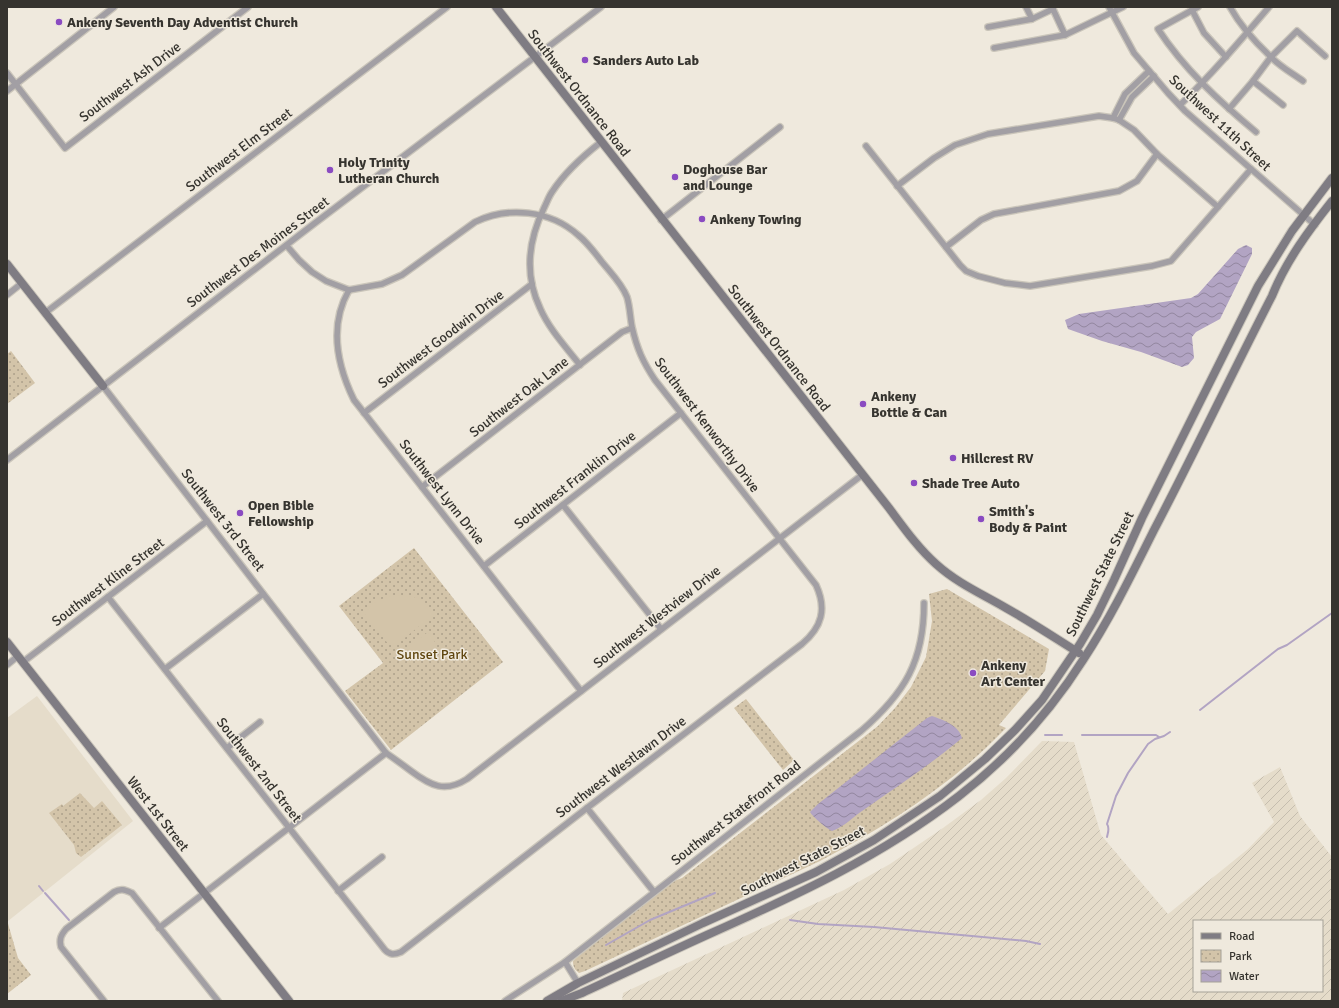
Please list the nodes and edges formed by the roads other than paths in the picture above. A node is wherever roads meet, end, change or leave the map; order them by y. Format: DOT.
graph roads {
  1 [pos="103,7"];
  2 [pos="114,7"];
  3 [pos="248,7"];
  4 [pos="447,7"];
  5 [pos="496,7"];
  6 [pos="602,7"];
  7 [pos="1026,7"];
  8 [pos="1123,7"];
  9 [pos="1198,7"];
  10 [pos="1230,7"];
  11 [pos="1269,7"];
  12 [pos="1052,8"];
  13 [pos="1110,10"];
  14 [pos="1192,10"];
  15 [pos="107,12"];
  16 [pos="1032,18"];
  17 [pos="988,27"];
  18 [pos="1248,32"];
  19 [pos="1065,35"];
  20 [pos="994,48"];
  21 [pos="1325,56"];
  22 [pos="535,57"];
  23 [pos="1226,57"];
  24 [pos="1271,57"];
  25 [pos="1149,71"];
  26 [pos="7,73"];
  27 [pos="1154,76"];
  28 [pos="1253,81"];
  29 [pos="1303,81"];
  30 [pos="16,84"];
  31 [pos="1202,84"];
  32 [pos="7,91"];
  33 [pos="1180,105"];
  34 [pos="1283,105"];
  35 [pos="1229,109"];
  36 [pos="1116,119"];
  37 [pos="780,127"];
  38 [pos="1256,132"];
  39 [pos="601,142"];
  40 [pos="866,146"];
  41 [pos="1157,154"];
  42 [pos="1251,169"];
  43 [pos="1332,178"];
  44 [pos="898,186"];
  45 [pos="1332,201"];
  46 [pos="1218,207"];
  47 [pos="1304,214"];
  48 [pos="540,216"];
  49 [pos="662,220"];
  50 [pos="1315,225"];
  51 [pos="286,246"];
  52 [pos="946,248"];
  53 [pos="7,264"];
  54 [pos="22,283"];
  55 [pos="532,284"];
  56 [pos="349,290"];
  57 [pos="7,295"];
  58 [pos="45,313"];
  59 [pos="632,328"];
  60 [pos="580,365"];
  61 [pos="102,386"];
  62 [pos="364,413"];
  63 [pos="681,414"];
  64 [pos="7,460"];
  65 [pos="862,475"];
  66 [pos="422,487"];
  67 [pos="563,505"];
  68 [pos="207,521"];
  69 [pos="779,538"];
  70 [pos="484,566"];
  71 [pos="810,578"];
  72 [pos="263,594"];
  73 [pos="108,597"];
  74 [pos="924,603"];
  75 [pos="661,629"];
  76 [pos="7,642"];
  77 [pos="1076,652"];
  78 [pos="1085,657"];
  79 [pos="20,659"];
  80 [pos="7,664"];
  81 [pos="164,669"];
  82 [pos="581,691"];
  83 [pos="260,722"];
  84 [pos="227,748"];
  85 [pos="386,753"];
  86 [pos="428,783"];
  87 [pos="587,808"];
  88 [pos="289,827"];
  89 [pos="382,857"];
  90 [pos="338,891"];
  91 [pos="654,892"];
  92 [pos="204,893"];
  93 [pos="159,928"];
  94 [pos="394,954"];
  95 [pos="565,962"];
  96 [pos="578,983"];
  97 [pos="582,993"];
  98 [pos="104,1001"];
  99 [pos="218,1001"];
  100 [pos="289,1001"];
  101 [pos="505,1001"];
  102 [pos="547,1001"];
  103 [pos="561,1001"];
  104 [pos="585,1001"];
  1 -- 15 [label="street"];
  2 -- 15 [label="street"];
  3 -- 30 [label="street, Southwest Ash Drive"];
  4 -- 58 [label="street, Southwest Elm Street"];
  5 -- 22 [label="main road, Southwest Ordnance Road"];
  6 -- 22 [label="street, Southwest Des Moines Street"];
  7 -- 16 [label="street"];
  8 -- 13 [label="street"];
  9 -- 14 [label="street"];
  10 -- 18 [label="street"];
  11 -- 18 [label="street"];
  12 -- 16 [label="street"];
  12 -- 19 [label="street"];
  13 -- 19 [label="street"];
  13 -- 25 [label="street, Southwest 11th Street"];
  14 -- 23 [label="street"];
  14 -- 31 [label="street"];
  15 -- 30 [label="street"];
  16 -- 17 [label="street"];
  18 -- 23 [label="street"];
  18 -- 24 [label="street"];
  19 -- 20 [label="street"];
  21 -- 24 [label="street"];
  22 -- 39 [label="main road, Southwest Ordnance Road"];
  22 -- 51 [label="street, Southwest Des Moines Street"];
  23 -- 31 [label="street"];
  24 -- 28 [label="street"];
  24 -- 29 [label="street"];
  25 -- 27 [label="street, Southwest 11th Street"];
  25 -- 36 [label="street"];
  26 -- 30 [label="street"];
  27 -- 33 [label="street, Southwest 11th Street"];
  27 -- 36 [label="street"];
  28 -- 34 [label="street"];
  28 -- 35 [label="street"];
  30 -- 32 [label="street"];
  31 -- 33 [label="street"];
  31 -- 35 [label="street"];
  33 -- 42 [label="street, Southwest 11th Street"];
  35 -- 38 [label="street"];
  36 -- 41 [label="street"];
  36 -- 44 [label="street"];
  37 -- 49 [label="street"];
  39 -- 48 [label="street"];
  39 -- 49 [label="main road, Southwest Ordnance Road"];
  40 -- 44 [label="street"];
  41 -- 46 [label="street"];
  41 -- 52 [label="street"];
  42 -- 46 [label="street"];
  42 -- 47 [label="street, Southwest 11th Street"];
  43 -- 47 [label="main road, Southwest State Street"];
  44 -- 52 [label="street"];
  45 -- 50 [label="main road, Southwest State Street"];
  46 -- 52 [label="street"];
  47 -- 50 [label="street, Southwest 11th Street"];
  47 -- 77 [label="main road, Southwest State Street"];
  48 -- 55 [label="street"];
  48 -- 56 [label="street, Southwest Kenworthy Drive"];
  48 -- 59 [label="street, Southwest Kenworthy Drive"];
  49 -- 65 [label="main road, Southwest Ordnance Road"];
  50 -- 78 [label="main road, Southwest State Street"];
  51 -- 56 [label="street"];
  51 -- 61 [label="street, Southwest Des Moines Street"];
  53 -- 54 [label="main road, Southwest 3rd Street"];
  54 -- 57 [label="street"];
  54 -- 58 [label="main road, Southwest 3rd Street"];
  55 -- 60 [label="street"];
  55 -- 62 [label="street, Southwest Goodwin Drive"];
  56 -- 62 [label="street, Southwest Lynn Drive"];
  58 -- 61 [label="main road, Southwest 3rd Street"];
  59 -- 60 [label="street, Southwest Oak Lane"];
  59 -- 63 [label="street, Southwest Kenworthy Drive"];
  60 -- 66 [label="street, Southwest Oak Lane"];
  61 -- 64 [label="street, Southwest Des Moines Street"];
  61 -- 68 [label="street, Southwest 3rd Street"];
  62 -- 66 [label="street, Southwest Lynn Drive"];
  63 -- 67 [label="street, Southwest Franklin Drive"];
  63 -- 69 [label="street, Southwest Kenworthy Drive"];
  65 -- 69 [label="street, Southwest Westview Drive"];
  65 -- 77 [label="main road, Southwest Ordnance Road"];
  66 -- 70 [label="street, Southwest Lynn Drive"];
  67 -- 70 [label="street, Southwest Franklin Drive"];
  67 -- 75 [label="street"];
  68 -- 72 [label="street, Southwest 3rd Street"];
  68 -- 73 [label="street, Southwest Kline Street"];
  69 -- 71 [label="street, Southwest Kenworthy Drive"];
  69 -- 75 [label="street, Southwest Westview Drive"];
  70 -- 82 [label="street, Southwest Lynn Drive"];
  71 -- 87 [label="street, Southwest Westlawn Drive"];
  72 -- 81 [label="street"];
  72 -- 85 [label="street, Southwest 3rd Street"];
  73 -- 79 [label="street, Southwest Kline Street"];
  73 -- 81 [label="street, Southwest 2nd Street"];
  74 -- 91 [label="street, Southwest Statefront Road"];
  75 -- 82 [label="street, Southwest Westview Drive"];
  76 -- 79 [label="main road, West 1st Street"];
  77 -- 78 [label="main road, Southwest Ordnance Road"];
  77 -- 96 [label="main road, Southwest State Street"];
  78 -- 97 [label="main road, Southwest State Street"];
  79 -- 80 [label="street, Southwest Kline Street"];
  79 -- 92 [label="main road, West 1st Street"];
  81 -- 84 [label="street, Southwest 2nd Street"];
  82 -- 86 [label="street, Southwest Westview Drive"];
  83 -- 84 [label="street"];
  84 -- 88 [label="street, Southwest 2nd Street"];
  85 -- 86 [label="street, Southwest 3rd Street"];
  85 -- 88 [label="street"];
  87 -- 91 [label="street"];
  87 -- 94 [label="street, Southwest Westlawn Drive"];
  88 -- 90 [label="street, Southwest 2nd Street"];
  88 -- 92 [label="street"];
  89 -- 90 [label="street"];
  90 -- 94 [label="street, Southwest 2nd Street"];
  91 -- 95 [label="street, Southwest Statefront Road"];
  92 -- 93 [label="street"];
  92 -- 100 [label="main road, West 1st Street"];
  93 -- 98 [label="street"];
  93 -- 99 [label="street"];
  95 -- 96 [label="street"];
  95 -- 101 [label="street, Southwest Statefront Road"];
  96 -- 97 [label="main road"];
  96 -- 102 [label="main road, Southwest State Street"];
  97 -- 103 [label="main road, Southwest State Street"];
  97 -- 104 [label="main road"];
}
